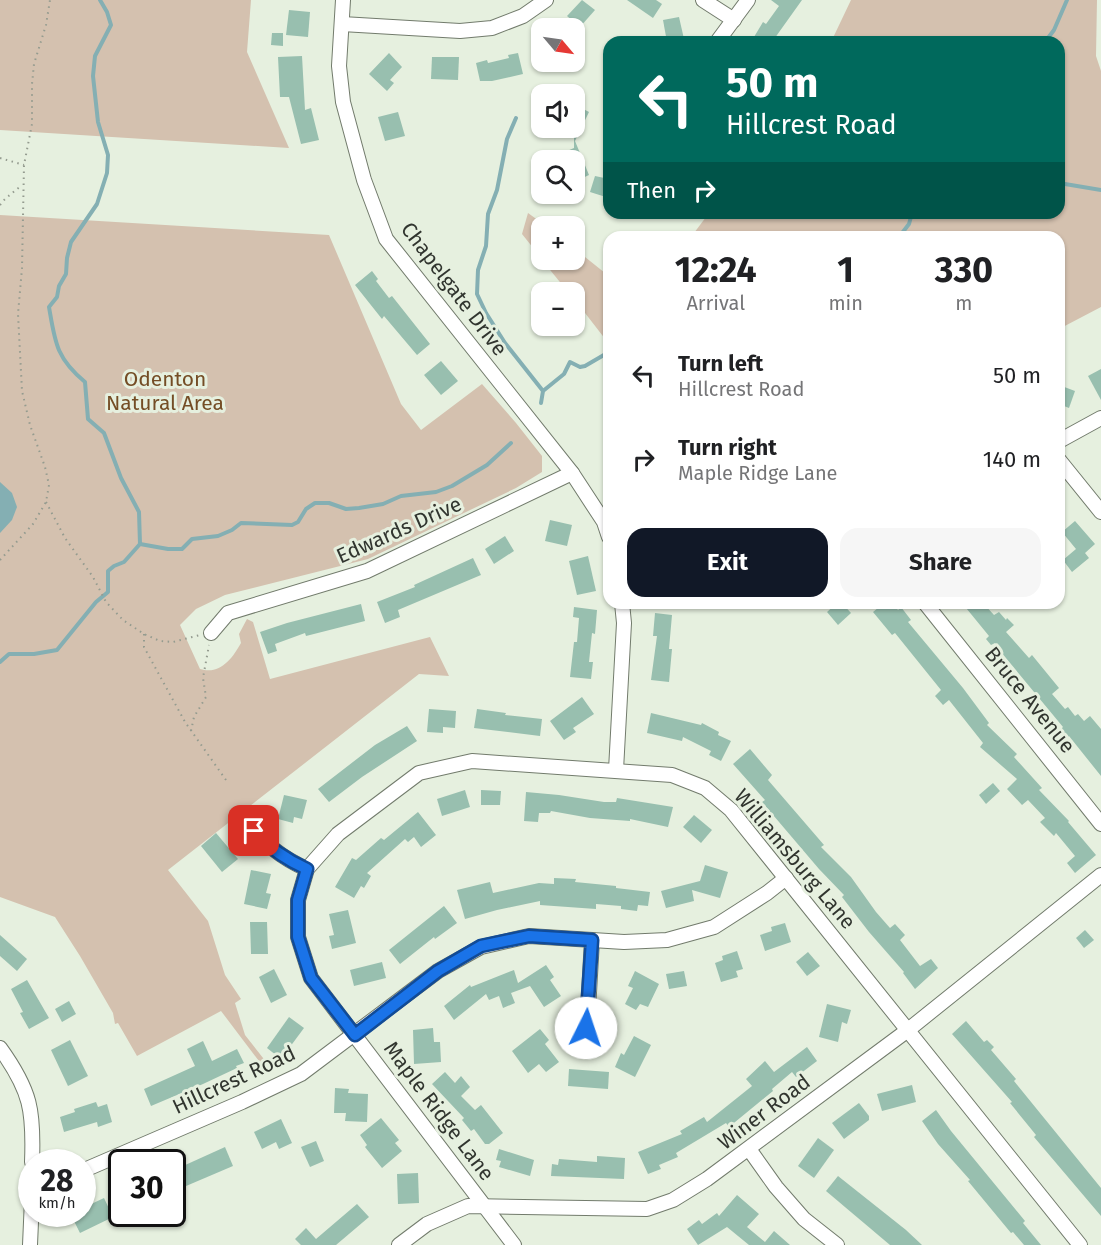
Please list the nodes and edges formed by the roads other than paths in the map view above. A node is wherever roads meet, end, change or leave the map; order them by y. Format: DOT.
graph roads {
  1 [pos="343,0"];
  2 [pos="546,0"];
  3 [pos="703,0"];
  4 [pos="748,0"];
  5 [pos="734,20"];
  6 [pos="342,24"];
  7 [pos="722,36"];
  8 [pos="1101,418"];
  9 [pos="1065,438"];
  10 [pos="1065,467"];
  11 [pos="572,473"];
  12 [pos="1101,512"];
  13 [pos="603,520"];
  14 [pos="623,609"];
  15 [pos="930,609"];
  16 [pos="212,633"];
  17 [pos="616,770"];
  18 [pos="243,820"];
  19 [pos="1101,824"];
  20 [pos="307,869"];
  21 [pos="1101,875"];
  22 [pos="786,878"];
  23 [pos="592,940"];
  24 [pos="586,1028"];
  25 [pos="908,1030"];
  26 [pos="355,1035"];
  27 [pos="0,1048"];
  28 [pos="32,1149"];
  29 [pos="749,1149"];
  30 [pos="96,1165"];
  31 [pos="484,1205"];
  32 [pos="31,1227"];
  33 [pos="30,1245"];
  34 [pos="399,1245"];
  35 [pos="514,1245"];
  36 [pos="837,1245"];
  37 [pos="1080,1245"];
  1 -- 6 [label="street, Chapelgate Drive"];
  2 -- 6 [label="street"];
  3 -- 5 [label="street"];
  4 -- 5 [label="street"];
  5 -- 7 [label="street"];
  6 -- 11 [label="street, Chapelgate Drive"];
  8 -- 9 [label="street"];
  10 -- 12 [label="street"];
  11 -- 13 [label="street, Chapelgate Drive"];
  11 -- 16 [label="street, Edwards Drive"];
  14 -- 17 [label="street"];
  15 -- 19 [label="street, Bruce Avenue"];
  17 -- 20 [label="street, Williamsburg Lane"];
  17 -- 22 [label="street, Williamsburg Lane"];
  18 -- 20 [label="street"];
  20 -- 26 [label="street, Maple Ridge Lane"];
  21 -- 25 [label="street, Winer Road"];
  22 -- 23 [label="street, Hillcrest Road"];
  22 -- 25 [label="street, Williamsburg Lane"];
  23 -- 24 [label="street"];
  23 -- 26 [label="street, Hillcrest Road"];
  25 -- 29 [label="street, Winer Road"];
  25 -- 37 [label="street, Williamsburg Lane"];
  26 -- 30 [label="street, Hillcrest Road"];
  26 -- 31 [label="street, Maple Ridge Lane"];
  27 -- 28 [label="street"];
  29 -- 31 [label="street, Winer Road"];
  29 -- 36 [label="street"];
  31 -- 34 [label="street, Winer Road"];
  31 -- 35 [label="street, Maple Ridge Lane"];
  32 -- 33 [label="street"];
}
